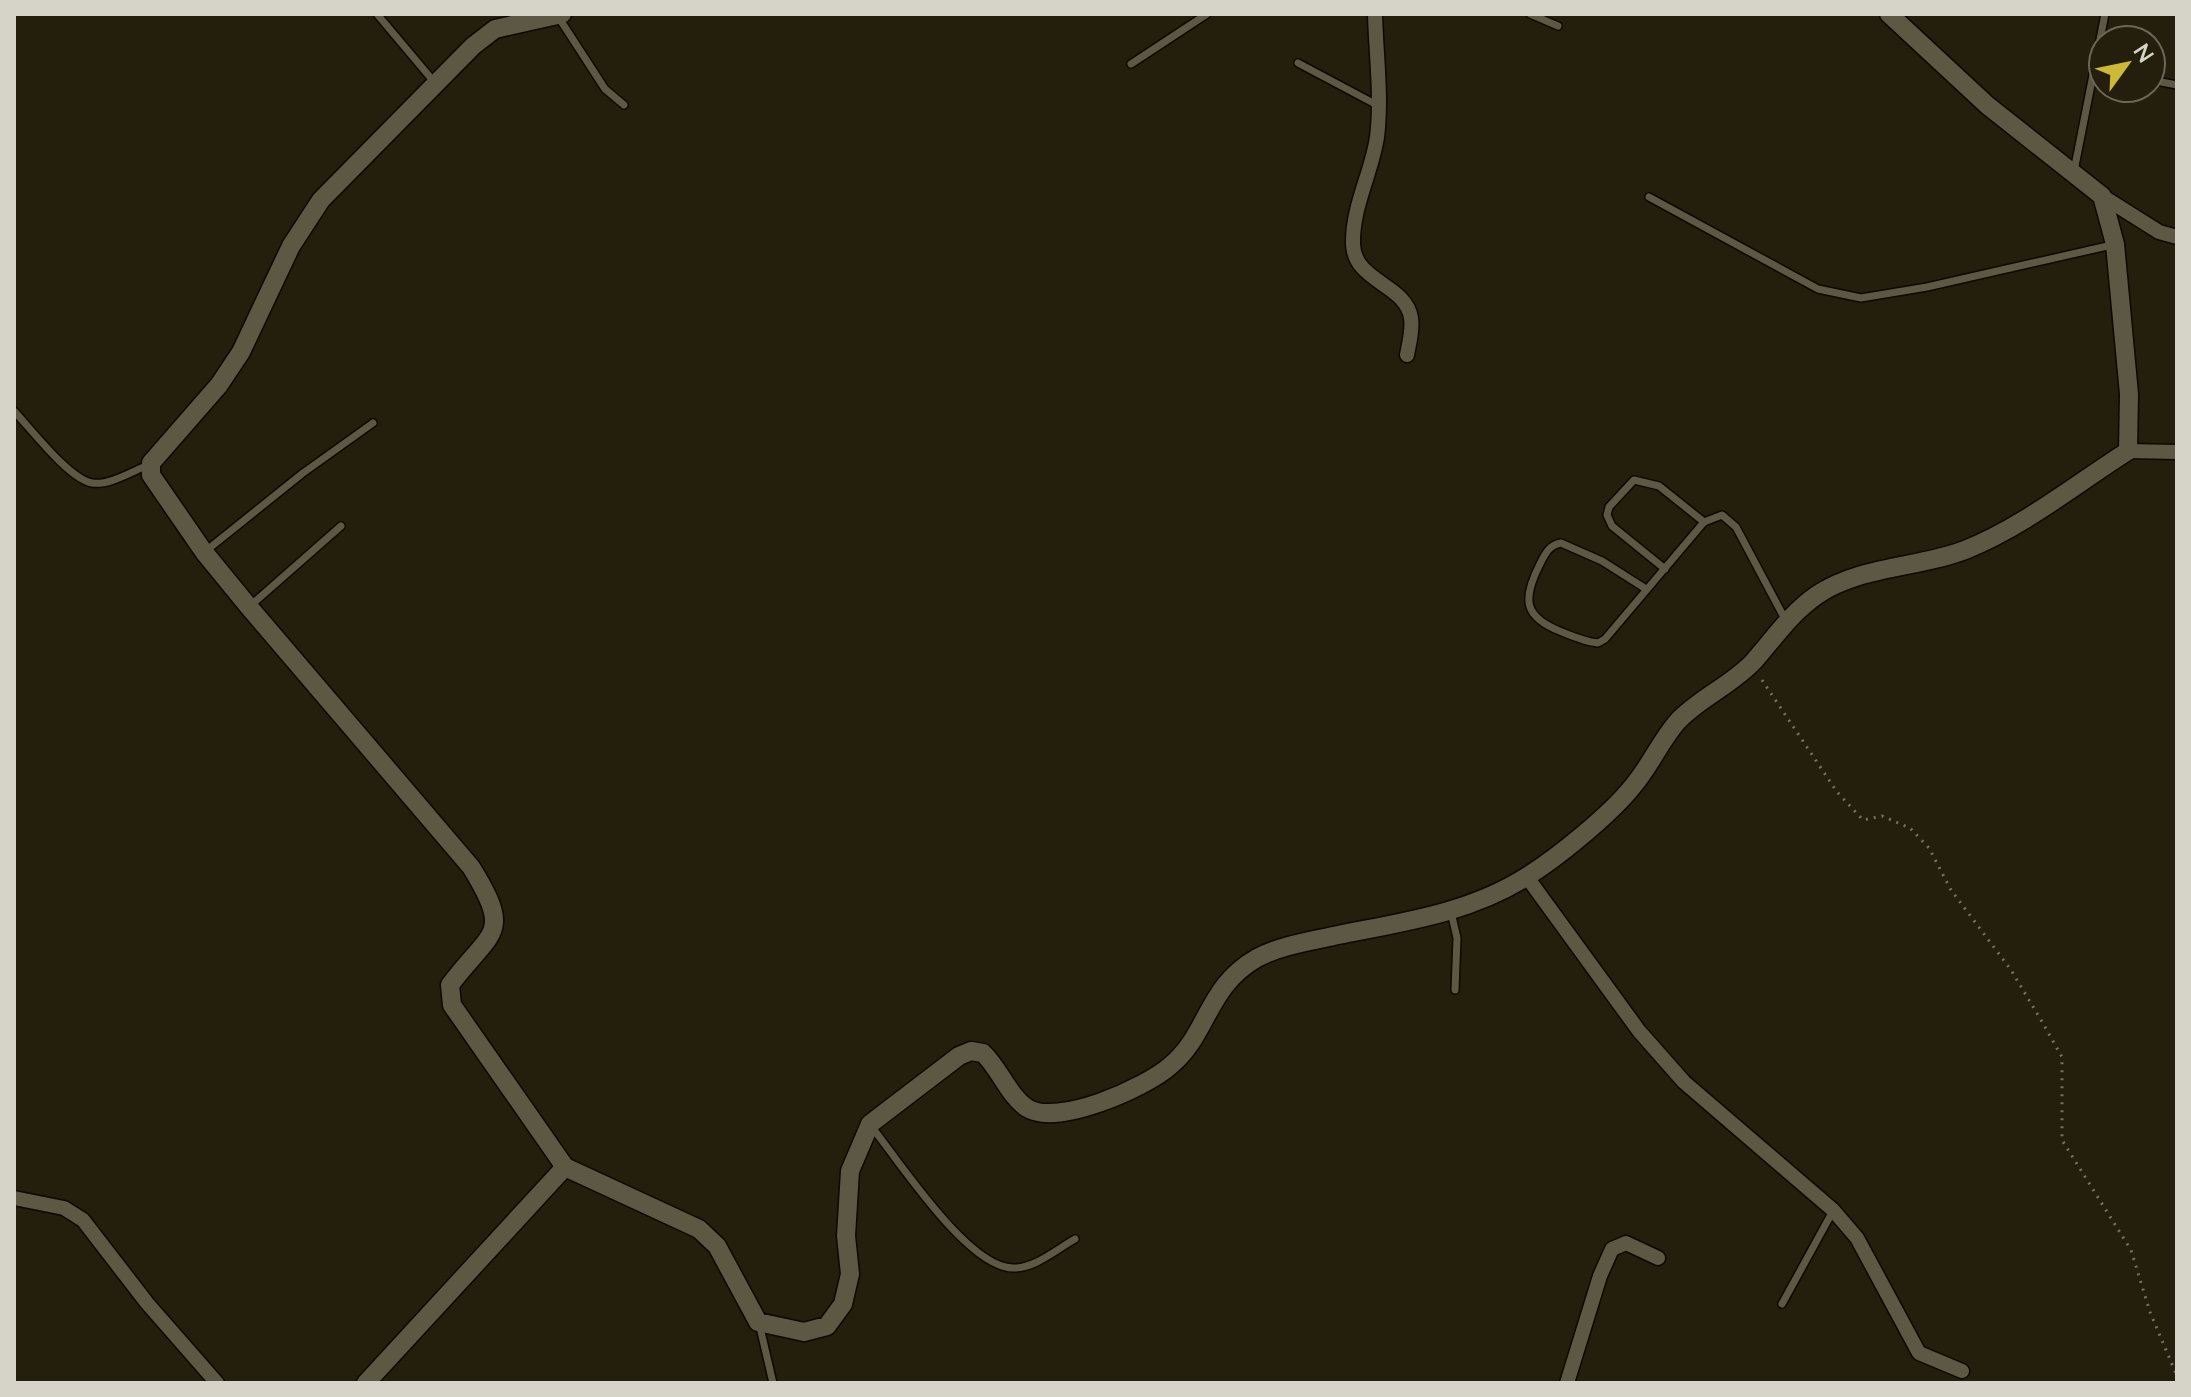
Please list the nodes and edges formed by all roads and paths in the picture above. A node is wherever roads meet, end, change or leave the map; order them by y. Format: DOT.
graph roads {
  1 [pos="377,14"];
  2 [pos="1207,14"];
  3 [pos="1375,14"];
  4 [pos="1530,14"];
  5 [pos="1889,14"];
  6 [pos="560,15"];
  7 [pos="1558,26"];
  8 [pos="1298,63"];
  9 [pos="1131,64"];
  10 [pos="436,84"];
  11 [pos="2087,98"];
  12 [pos="624,105"];
  13 [pos="1379,106"];
  14 [pos="2073,173"];
  15 [pos="2102,196"];
  16 [pos="1649,197"];
  17 [pos="2177,237"];
  18 [pos="2115,244"];
  19 [pos="1407,355"];
  20 [pos="14,411"];
  21 [pos="373,423"];
  22 [pos="2128,451"];
  23 [pos="2177,452"];
  24 [pos="151,463"];
  25 [pos="1704,522"];
  26 [pos="341,526"];
  27 [pos="204,552"];
  28 [pos="1665,569"];
  29 [pos="1646,589"];
  30 [pos="249,607"];
  31 [pos="1786,621"];
  32 [pos="1752,663"];
  33 [pos="1527,877"];
  34 [pos="1451,912"];
  35 [pos="1455,990"];
  36 [pos="870,1124"];
  37 [pos="565,1167"];
  38 [pos="14,1198"];
  39 [pos="1833,1210"];
  40 [pos="1075,1239"];
  41 [pos="1658,1258"];
  42 [pos="1782,1304"];
  43 [pos="758,1322"];
  44 [pos="1962,1371"];
  45 [pos="2177,1376"];
  46 [pos="217,1383"];
  47 [pos="366,1383"];
  48 [pos="773,1383"];
  49 [pos="1567,1383"];
  1 -- 10 [label="lane"];
  2 -- 9 [label="lane"];
  3 -- 13 [label="street"];
  4 -- 7 [label="lane"];
  5 -- 14 [label="street"];
  6 -- 10 [label="street"];
  6 -- 12 [label="lane"];
  8 -- 13 [label="lane"];
  10 -- 24 [label="street"];
  11 -- 14 [label="lane"];
  13 -- 19 [label="street"];
  14 -- 15 [label="street"];
  15 -- 17 [label="street"];
  15 -- 18 [label="street"];
  16 -- 18 [label="lane"];
  18 -- 22 [label="street"];
  20 -- 24 [label="lane"];
  21 -- 27 [label="lane"];
  22 -- 23 [label="street"];
  22 -- 31 [label="street"];
  24 -- 27 [label="street"];
  25 -- 28 [label="lane"];
  25 -- 28 [label="lane"];
  25 -- 31 [label="lane"];
  26 -- 30 [label="lane"];
  27 -- 30 [label="street"];
  28 -- 29 [label="lane"];
  29 -- 29 [label="lane"];
  30 -- 37 [label="street"];
  31 -- 32 [label="street"];
  32 -- 33 [label="street"];
  32 -- 45 [label="path"];
  33 -- 34 [label="street"];
  33 -- 39 [label="street"];
  34 -- 35 [label="lane"];
  34 -- 36 [label="street"];
  36 -- 40 [label="lane"];
  36 -- 43 [label="street"];
  37 -- 43 [label="street"];
  37 -- 47 [label="street"];
  38 -- 46 [label="street"];
  39 -- 42 [label="lane"];
  39 -- 44 [label="street"];
  41 -- 49 [label="street"];
  43 -- 48 [label="lane"];
}
